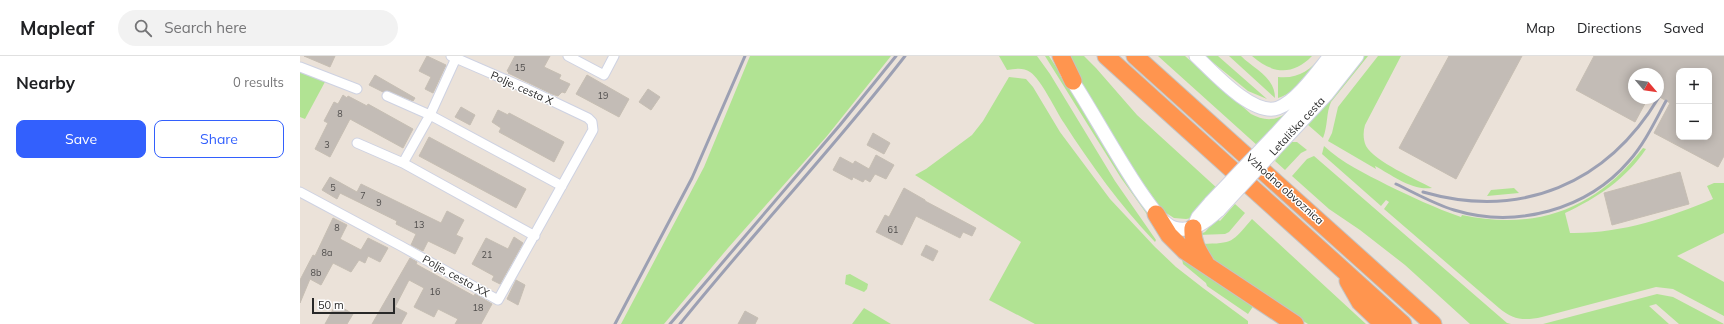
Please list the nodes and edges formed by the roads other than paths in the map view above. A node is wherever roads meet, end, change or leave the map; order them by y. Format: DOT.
graph roads {
  1 [pos="568,56"];
  2 [pos="614,56"];
  3 [pos="1054,56"];
  4 [pos="1061,56"];
  5 [pos="1106,56"];
  6 [pos="1135,56"];
  7 [pos="1196,56"];
  8 [pos="1331,56"];
  9 [pos="1344,56"];
  10 [pos="1357,56"];
  11 [pos="454,57"];
  12 [pos="300,67"];
  13 [pos="1073,81"];
  14 [pos="357,89"];
  15 [pos="1316,90"];
  16 [pos="387,96"];
  17 [pos="430,115"];
  18 [pos="1277,140"];
  19 [pos="357,143"];
  20 [pos="403,163"];
  21 [pos="562,186"];
  22 [pos="300,192"];
  23 [pos="1156,214"];
  24 [pos="1193,228"];
  25 [pos="535,236"];
  26 [pos="1208,265"];
  27 [pos="1345,272"];
  28 [pos="1295,324"];
  29 [pos="1383,324"];
  30 [pos="1403,324"];
  31 [pos="1434,324"];
  1 -- 2 [label="street"];
  3 -- 13 [label="main road"];
  4 -- 13 [label="highway"];
  5 -- 27 [label="highway, Vzhodna obvoznica"];
  6 -- 31 [label="highway, Vzhodna obvoznica"];
  7 -- 8 [label="main road"];
  8 -- 15 [label="main road"];
  9 -- 15 [label="main road, Letališka cesta"];
  10 -- 18 [label="main road, Letališka cesta"];
  11 -- 17 [label="street"];
  11 -- 21 [label="street, Polje, cesta X"];
  12 -- 14 [label="street"];
  13 -- 23 [label="main road"];
  15 -- 18 [label="main road, Letališka cesta"];
  16 -- 17 [label="street"];
  17 -- 20 [label="street"];
  17 -- 21 [label="street"];
  18 -- 24 [label="main road, Letališka cesta, bridge"];
  19 -- 20 [label="street"];
  20 -- 25 [label="street"];
  21 -- 25 [label="street"];
  22 -- 25 [label="street, Polje, cesta XX"];
  23 -- 24 [label="main road"];
  23 -- 26 [label="highway"];
  24 -- 26 [label="highway"];
  26 -- 28 [label="highway"];
  27 -- 29 [label="highway"];
  27 -- 30 [label="highway, Vzhodna obvoznica"];
}
